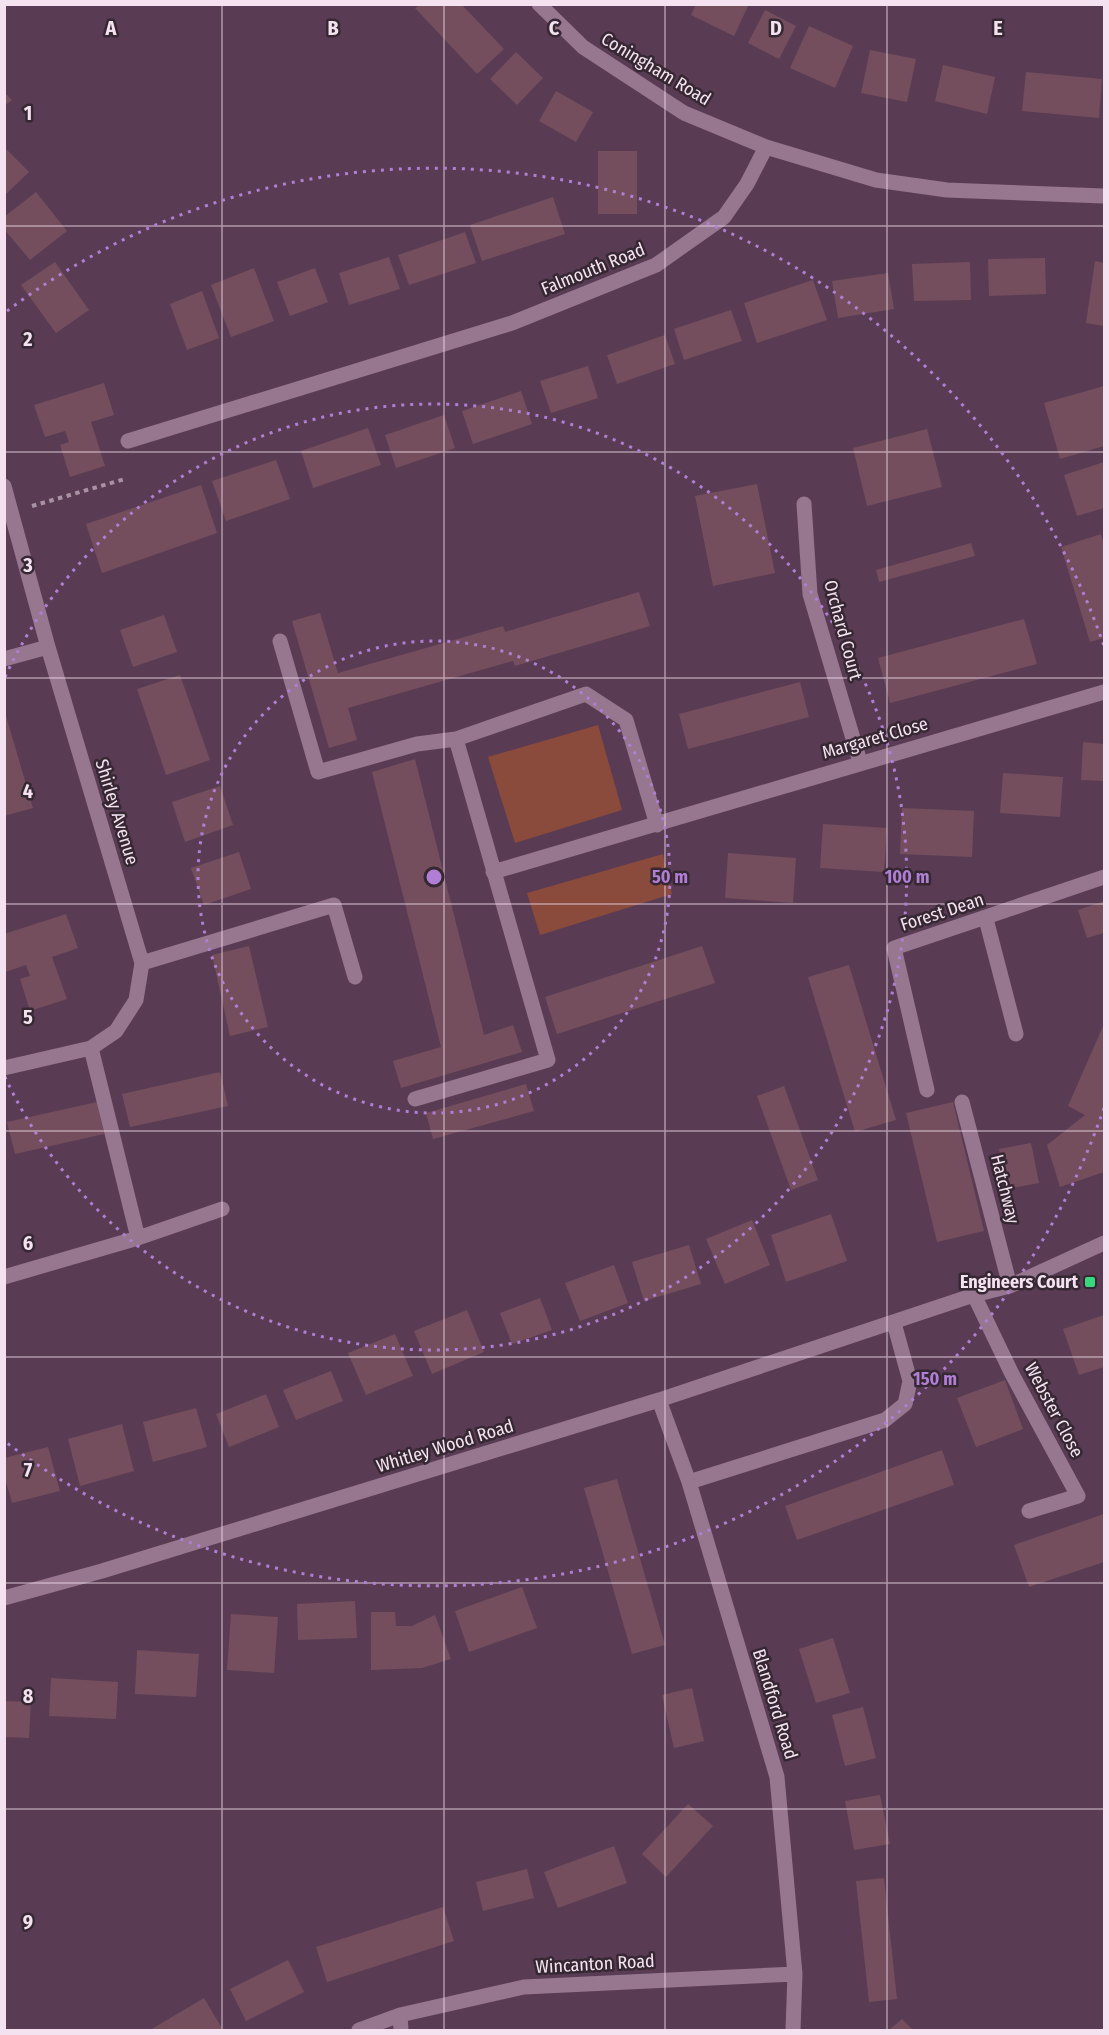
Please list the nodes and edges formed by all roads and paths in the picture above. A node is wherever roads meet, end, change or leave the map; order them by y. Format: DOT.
graph roads {
  1 [pos="539,4"];
  2 [pos="766,147"];
  3 [pos="1104,196"];
  4 [pos="128,441"];
  5 [pos="125,479"];
  6 [pos="4,486"];
  7 [pos="804,504"];
  8 [pos="33,505"];
  9 [pos="280,641"];
  10 [pos="48,647"];
  11 [pos="4,659"];
  12 [pos="1104,692"];
  13 [pos="456,740"];
  14 [pos="860,762"];
  15 [pos="657,825"];
  16 [pos="494,872"];
  17 [pos="1104,877"];
  18 [pos="986,918"];
  19 [pos="142,963"];
  20 [pos="355,977"];
  21 [pos="1016,1034"];
  22 [pos="91,1048"];
  23 [pos="4,1068"];
  24 [pos="927,1090"];
  25 [pos="415,1099"];
  26 [pos="962,1102"];
  27 [pos="222,1209"];
  28 [pos="138,1238"];
  29 [pos="1104,1243"];
  30 [pos="4,1277"];
  31 [pos="1010,1286"];
  32 [pos="974,1295"];
  33 [pos="894,1323"];
  34 [pos="659,1400"];
  35 [pos="689,1482"];
  36 [pos="1029,1511"];
  37 [pos="4,1598"];
  38 [pos="795,1974"];
  39 [pos="401,2023"];
  40 [pos="359,2031"];
  41 [pos="793,2031"];
  1 -- 2 [label="street, Coningham Road"];
  2 -- 3 [label="street"];
  2 -- 4 [label="street, Falmouth Road"];
  5 -- 8 [label="path"];
  6 -- 10 [label="street, Shirley Avenue"];
  7 -- 14 [label="street, Orchard Court"];
  9 -- 13 [label="street"];
  10 -- 11 [label="street"];
  10 -- 19 [label="street, Shirley Avenue"];
  12 -- 14 [label="street, Margaret Close"];
  13 -- 15 [label="street"];
  13 -- 16 [label="street"];
  14 -- 15 [label="street, Margaret Close"];
  15 -- 16 [label="street, Margaret Close"];
  16 -- 25 [label="street"];
  17 -- 18 [label="street, Forest Dean"];
  18 -- 21 [label="street"];
  18 -- 24 [label="street, Forest Dean"];
  19 -- 20 [label="street"];
  19 -- 22 [label="street, Shirley Avenue"];
  22 -- 23 [label="street, Shirley Avenue"];
  22 -- 28 [label="street"];
  26 -- 31 [label="street, Hatchway"];
  27 -- 28 [label="street"];
  28 -- 30 [label="street"];
  29 -- 31 [label="street, Whitley Wood Road"];
  31 -- 32 [label="street, Whitley Wood Road"];
  32 -- 33 [label="street, Whitley Wood Road"];
  32 -- 36 [label="street, Webster Close"];
  33 -- 34 [label="street, Whitley Wood Road"];
  33 -- 35 [label="street"];
  34 -- 35 [label="street, Blandford Road"];
  34 -- 37 [label="street, Whitley Wood Road"];
  35 -- 38 [label="street, Blandford Road"];
  38 -- 39 [label="street, Wincanton Road"];
  38 -- 41 [label="street, Blandford Road"];
  39 -- 40 [label="street, Wincanton Road"];
}
